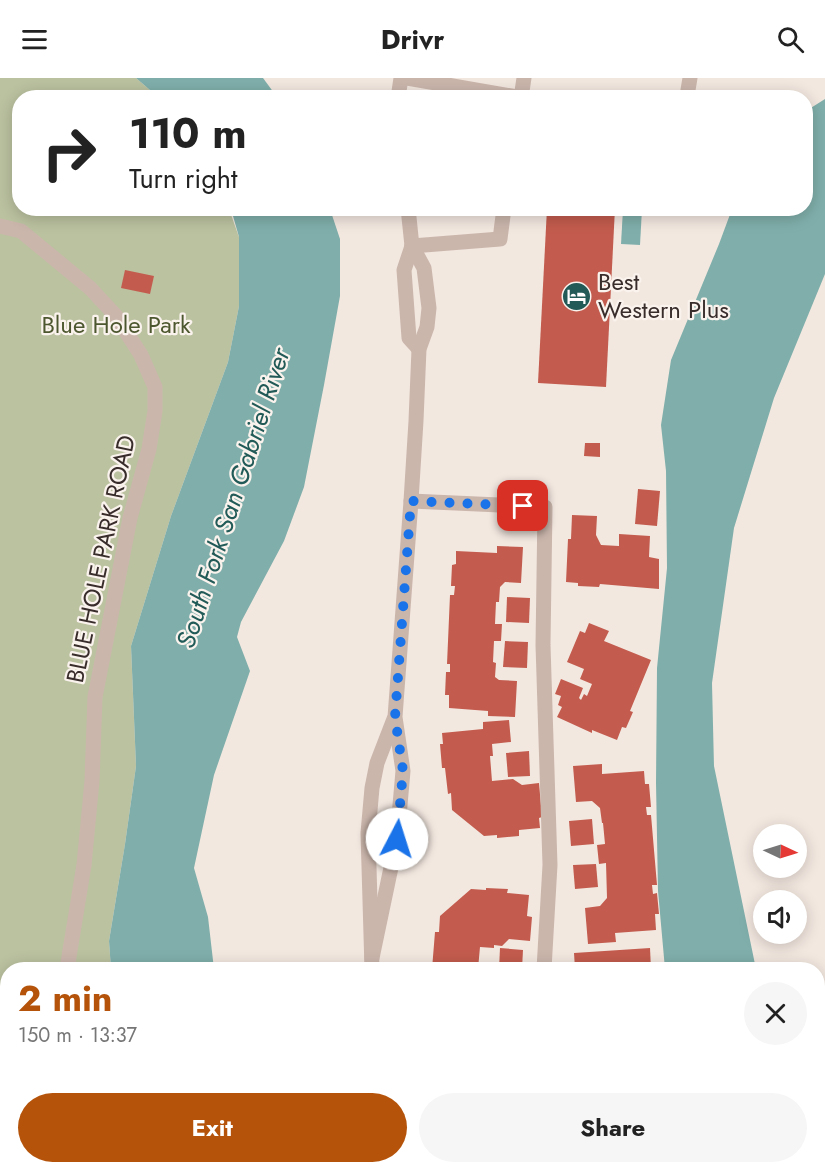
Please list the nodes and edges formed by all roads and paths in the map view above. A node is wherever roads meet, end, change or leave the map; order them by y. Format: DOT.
graph roads {
  1 [pos="407,78"];
  2 [pos="480,90"];
  3 [pos="409,216"];
  4 [pos="503,216"];
  5 [pos="0,226"];
  6 [pos="412,246"];
  7 [pos="419,350"];
  8 [pos="411,501"];
  9 [pos="395,717"];
  10 [pos="68,962"];
  11 [pos="372,962"];
  12 [pos="372,962"];
  13 [pos="544,962"];
  1 -- 2 [label="street"];
  3 -- 6 [label="street"];
  4 -- 6 [label="street"];
  5 -- 10 [label="street, BLUE HOLE PARK ROAD"];
  6 -- 7 [label="street"];
  6 -- 7 [label="street"];
  7 -- 8 [label="street"];
  8 -- 9 [label="street"];
  8 -- 13 [label="street"];
  9 -- 11 [label="street"];
  9 -- 12 [label="street"];
}
